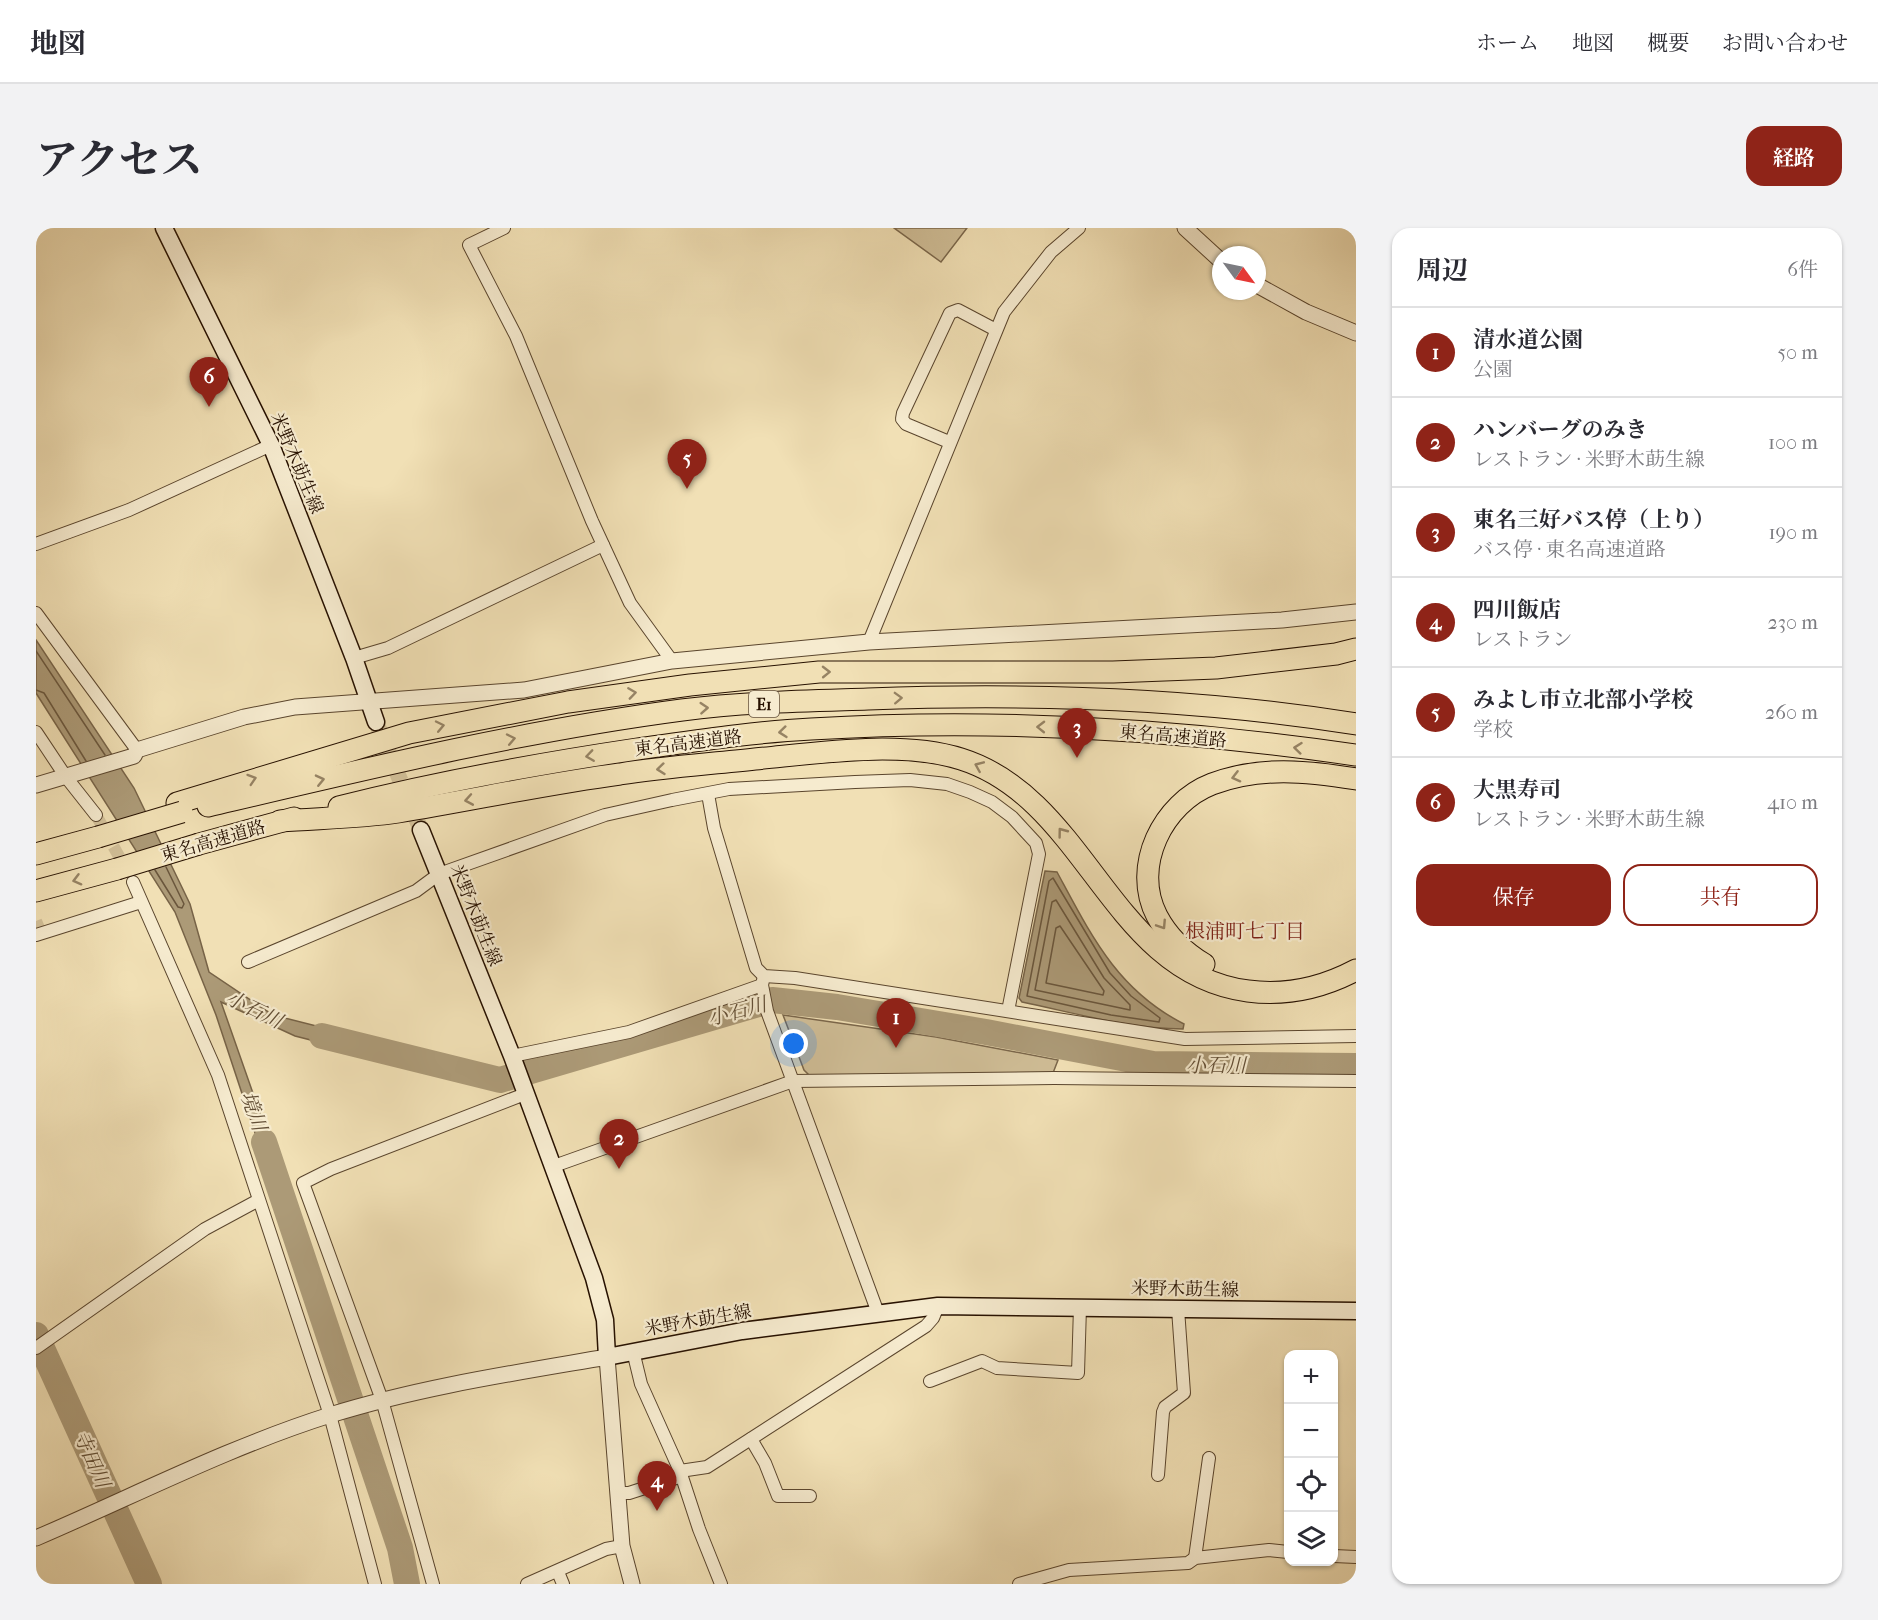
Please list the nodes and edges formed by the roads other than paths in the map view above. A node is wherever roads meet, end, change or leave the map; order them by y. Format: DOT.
graph roads {
  1 [pos="164,228"];
  2 [pos="504,228"];
  3 [pos="1079,228"];
  4 [pos="1185,228"];
  5 [pos="1212,253"];
  6 [pos="1266,290"];
  7 [pos="996,330"];
  8 [pos="1356,333"];
  9 [pos="949,442"];
  10 [pos="271,445"];
  11 [pos="36,544"];
  12 [pos="603,544"];
  13 [pos="1356,612"];
  14 [pos="36,613"];
  15 [pos="869,642"];
  16 [pos="1356,649"];
  17 [pos="354,658"];
  18 [pos="672,661"];
  19 [pos="367,700"];
  20 [pos="376,722"];
  21 [pos="1356,724"];
  22 [pos="36,732"];
  23 [pos="135,753"];
  24 [pos="1356,756"];
  25 [pos="66,777"];
  26 [pos="1356,780"];
  27 [pos="37,782"];
  28 [pos="708,794"];
  29 [pos="179,808"];
  30 [pos="280,822"];
  31 [pos="97,826"];
  32 [pos="421,830"];
  33 [pos="40,853"];
  34 [pos="439,874"];
  35 [pos="125,875"];
  36 [pos="36,891"];
  37 [pos="141,902"];
  38 [pos="36,935"];
  39 [pos="1356,954"];
  40 [pos="249,962"];
  41 [pos="1356,970"];
  42 [pos="763,985"];
  43 [pos="1008,1011"];
  44 [pos="1356,1036"];
  45 [pos="512,1057"];
  46 [pos="1356,1081"];
  47 [pos="793,1082"];
  48 [pos="524,1092"];
  49 [pos="554,1166"];
  50 [pos="257,1201"];
  51 [pos="938,1306"];
  52 [pos="1080,1307"];
  53 [pos="1178,1309"];
  54 [pos="1356,1311"];
  55 [pos="878,1313"];
  56 [pos="36,1348"];
  57 [pos="633,1351"];
  58 [pos="607,1357"];
  59 [pos="930,1381"];
  60 [pos="382,1400"];
  61 [pos="330,1415"];
  62 [pos="751,1439"];
  63 [pos="1209,1458"];
  64 [pos="681,1473"];
  65 [pos="1158,1474"];
  66 [pos="617,1493"];
  67 [pos="810,1496"];
  68 [pos="36,1538"];
  69 [pos="622,1546"];
  70 [pos="1284,1552"];
  71 [pos="1338,1556"];
  72 [pos="1356,1557"];
  73 [pos="1195,1558"];
  74 [pos="558,1572"];
  75 [pos="375,1584"];
  76 [pos="433,1584"];
  77 [pos="527,1584"];
  78 [pos="563,1584"];
  79 [pos="632,1584"];
  80 [pos="721,1584"];
  81 [pos="1019,1584"];
  1 -- 10 [label="main road, 米野木莇生線"];
  2 -- 12 [label="street"];
  3 -- 7 [label="street"];
  4 -- 5 [label="street"];
  6 -- 8 [label="street"];
  7 -- 9 [label="street"];
  7 -- 9 [label="street"];
  9 -- 15 [label="street"];
  10 -- 11 [label="street"];
  10 -- 17 [label="main road, 米野木莇生線"];
  12 -- 17 [label="street"];
  12 -- 18 [label="street"];
  13 -- 15 [label="street"];
  14 -- 23 [label="street"];
  15 -- 18 [label="street"];
  29 -- 16 [label="highway, one-way"];
  17 -- 19 [label="main road, 米野木莇生線"];
  18 -- 19 [label="street"];
  19 -- 20 [label="main road, 米野木莇生線"];
  19 -- 23 [label="street"];
  29 -- 21 [label="highway, 東名高速道路 / E1, one-way"];
  22 -- 25 [label="street"];
  23 -- 25 [label="street"];
  24 -- 30 [label="highway, 東名高速道路 / E1, one-way"];
  25 -- 27 [label="street"];
  25 -- 31 [label="street"];
  26 -- 39 [label="highway, one-way"];
  28 -- 34 [label="street"];
  28 -- 42 [label="street"];
  28 -- 43 [label="street"];
  29 -- 31 [label="highway"];
  30 -- 35 [label="highway, 東名高速道路 / E1, bridge"];
  41 -- 30 [label="highway, one-way"];
  31 -- 33 [label="highway"];
  32 -- 34 [label="main road, 米野木莇生線"];
  34 -- 40 [label="street"];
  34 -- 45 [label="main road, 米野木莇生線"];
  35 -- 36 [label="highway, 東名高速道路 / E1, one-way"];
  35 -- 37 [label="street"];
  37 -- 38 [label="street"];
  37 -- 50 [label="street"];
  42 -- 43 [label="street"];
  42 -- 45 [label="street"];
  42 -- 47 [label="street"];
  43 -- 44 [label="street"];
  45 -- 48 [label="main road, 米野木莇生線"];
  46 -- 47 [label="street"];
  47 -- 49 [label="street"];
  47 -- 55 [label="street"];
  48 -- 49 [label="main road, 米野木莇生線"];
  48 -- 60 [label="street"];
  49 -- 58 [label="main road, 米野木莇生線"];
  50 -- 56 [label="street"];
  50 -- 61 [label="street"];
  51 -- 52 [label="main road, 米野木莇生線"];
  51 -- 55 [label="main road, 米野木莇生線"];
  51 -- 62 [label="street"];
  52 -- 53 [label="main road, 米野木莇生線"];
  52 -- 59 [label="street"];
  53 -- 54 [label="main road, 米野木莇生線"];
  53 -- 65 [label="street"];
  55 -- 57 [label="main road, 米野木莇生線"];
  57 -- 58 [label="main road, 米野木莇生線"];
  57 -- 64 [label="street"];
  58 -- 60 [label="street"];
  58 -- 66 [label="street"];
  60 -- 61 [label="street"];
  60 -- 76 [label="street"];
  61 -- 68 [label="street"];
  61 -- 75 [label="street"];
  62 -- 64 [label="street"];
  62 -- 67 [label="street"];
  63 -- 73 [label="street"];
  64 -- 66 [label="street"];
  64 -- 80 [label="street"];
  66 -- 69 [label="street"];
  69 -- 74 [label="street"];
  69 -- 79 [label="street"];
  70 -- 73 [label="street"];
  71 -- 72 [label="street"];
  73 -- 81 [label="street"];
  74 -- 77 [label="street"];
  74 -- 78 [label="street"];
}
